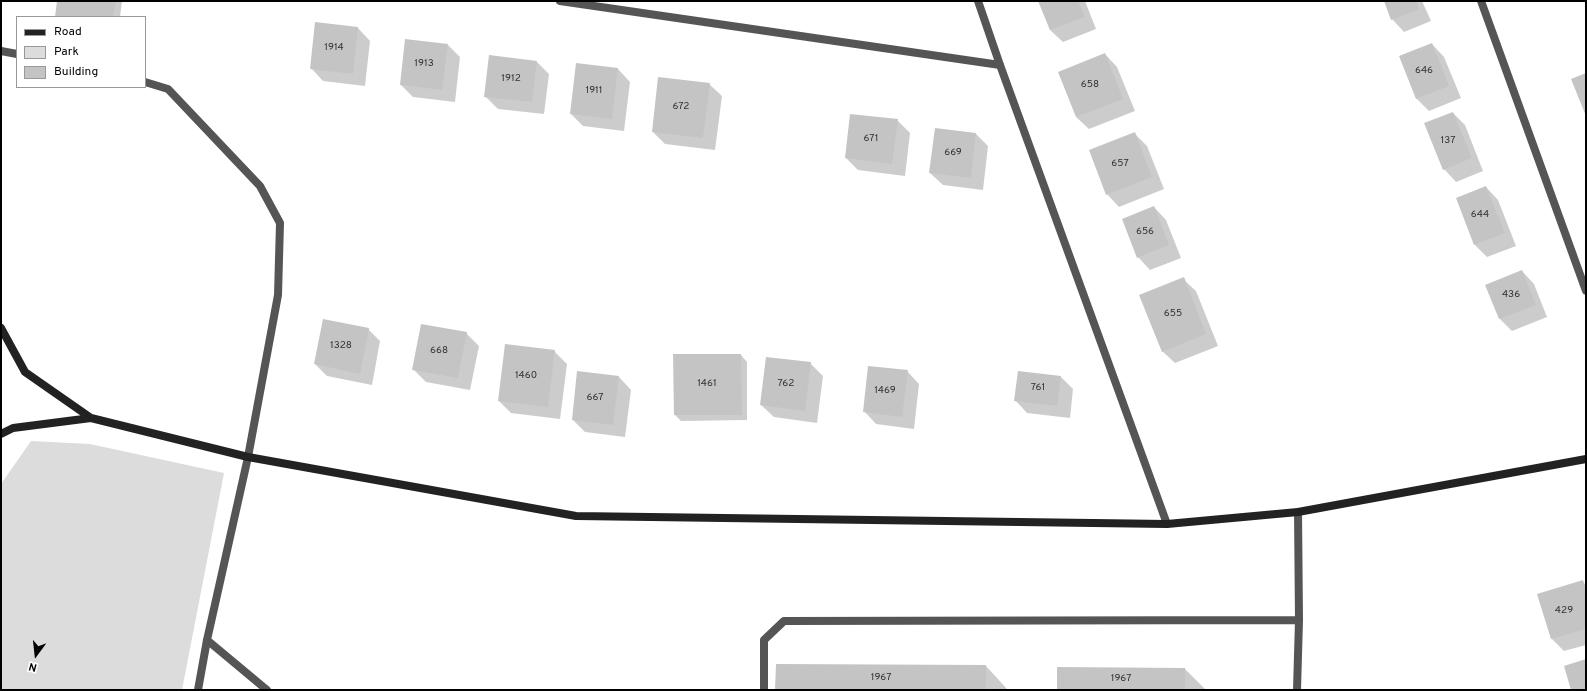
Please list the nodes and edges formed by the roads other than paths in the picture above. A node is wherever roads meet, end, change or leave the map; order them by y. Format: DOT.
graph roads {
  1 [pos="560,1"];
  2 [pos="978,1"];
  3 [pos="1482,1"];
  4 [pos="1,51"];
  5 [pos="16,54"];
  6 [pos="1000,65"];
  7 [pos="146,82"];
  8 [pos="1586,291"];
  9 [pos="1,328"];
  10 [pos="91,418"];
  11 [pos="1,434"];
  12 [pos="248,457"];
  13 [pos="1586,459"];
  14 [pos="1298,512"];
  15 [pos="1167,524"];
  16 [pos="1299,620"];
  17 [pos="207,640"];
  18 [pos="198,690"];
  19 [pos="267,690"];
  20 [pos="764,690"];
  21 [pos="1297,690"];
  1 -- 6 [label="street"];
  2 -- 6 [label="street"];
  3 -- 8 [label="street"];
  4 -- 5 [label="street"];
  6 -- 15 [label="street"];
  7 -- 12 [label="street"];
  9 -- 10 [label="street"];
  10 -- 11 [label="street"];
  10 -- 12 [label="street"];
  12 -- 15 [label="street"];
  12 -- 17 [label="street"];
  13 -- 14 [label="street"];
  14 -- 15 [label="street"];
  14 -- 16 [label="street"];
  16 -- 20 [label="street"];
  16 -- 21 [label="street"];
  17 -- 18 [label="street"];
  17 -- 19 [label="street"];
}
